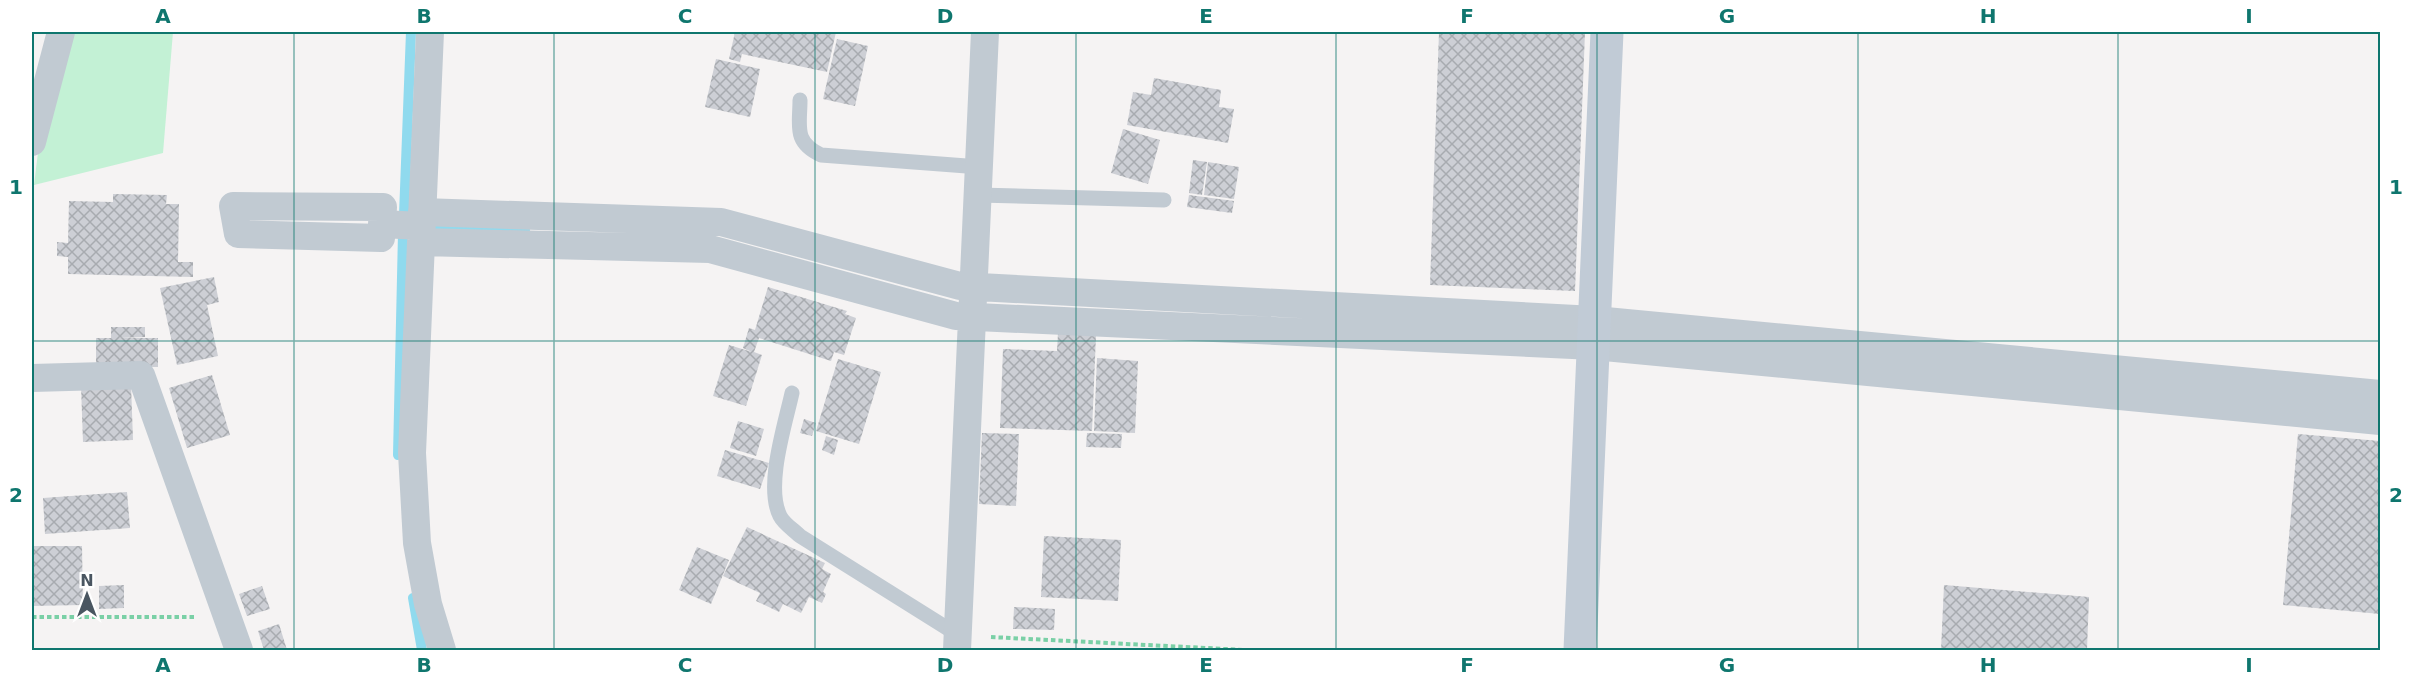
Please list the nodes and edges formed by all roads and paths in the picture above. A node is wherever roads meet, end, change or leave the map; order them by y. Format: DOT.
graph roads {
  1 [pos="60,32"];
  2 [pos="430,32"];
  3 [pos="986,32"];
  4 [pos="1607,32"];
  5 [pos="800,100"];
  6 [pos="32,142"];
  7 [pos="980,166"];
  8 [pos="978,195"];
  9 [pos="1164,200"];
  10 [pos="382,224"];
  11 [pos="422,227"];
  12 [pos="974,288"];
  13 [pos="973,316"];
  14 [pos="1594,333"];
  15 [pos="32,378"];
  16 [pos="792,393"];
  17 [pos="2380,394"];
  18 [pos="2380,421"];
  19 [pos="32,617"];
  20 [pos="228,618"];
  21 [pos="957,643"];
  22 [pos="239,651"];
  23 [pos="441,651"];
  24 [pos="1245,651"];
  25 [pos="1580,651"];
  1 -- 6 [label="street"];
  2 -- 11 [label="street"];
  3 -- 7 [label="street"];
  4 -- 14 [label="street"];
  5 -- 7 [label="lane"];
  7 -- 8 [label="street"];
  8 -- 9 [label="lane"];
  8 -- 12 [label="street"];
  10 -- 11 [label="street"];
  11 -- 12 [label="street"];
  11 -- 13 [label="street"];
  11 -- 23 [label="street"];
  12 -- 13 [label="street"];
  12 -- 14 [label="street"];
  13 -- 14 [label="street"];
  13 -- 21 [label="street"];
  14 -- 17 [label="street"];
  14 -- 18 [label="street"];
  14 -- 25 [label="street"];
  15 -- 20 [label="street"];
  16 -- 21 [label="lane"];
  19 -- 20 [label="path"];
  20 -- 22 [label="street"];
  21 -- 24 [label="path"];
}
